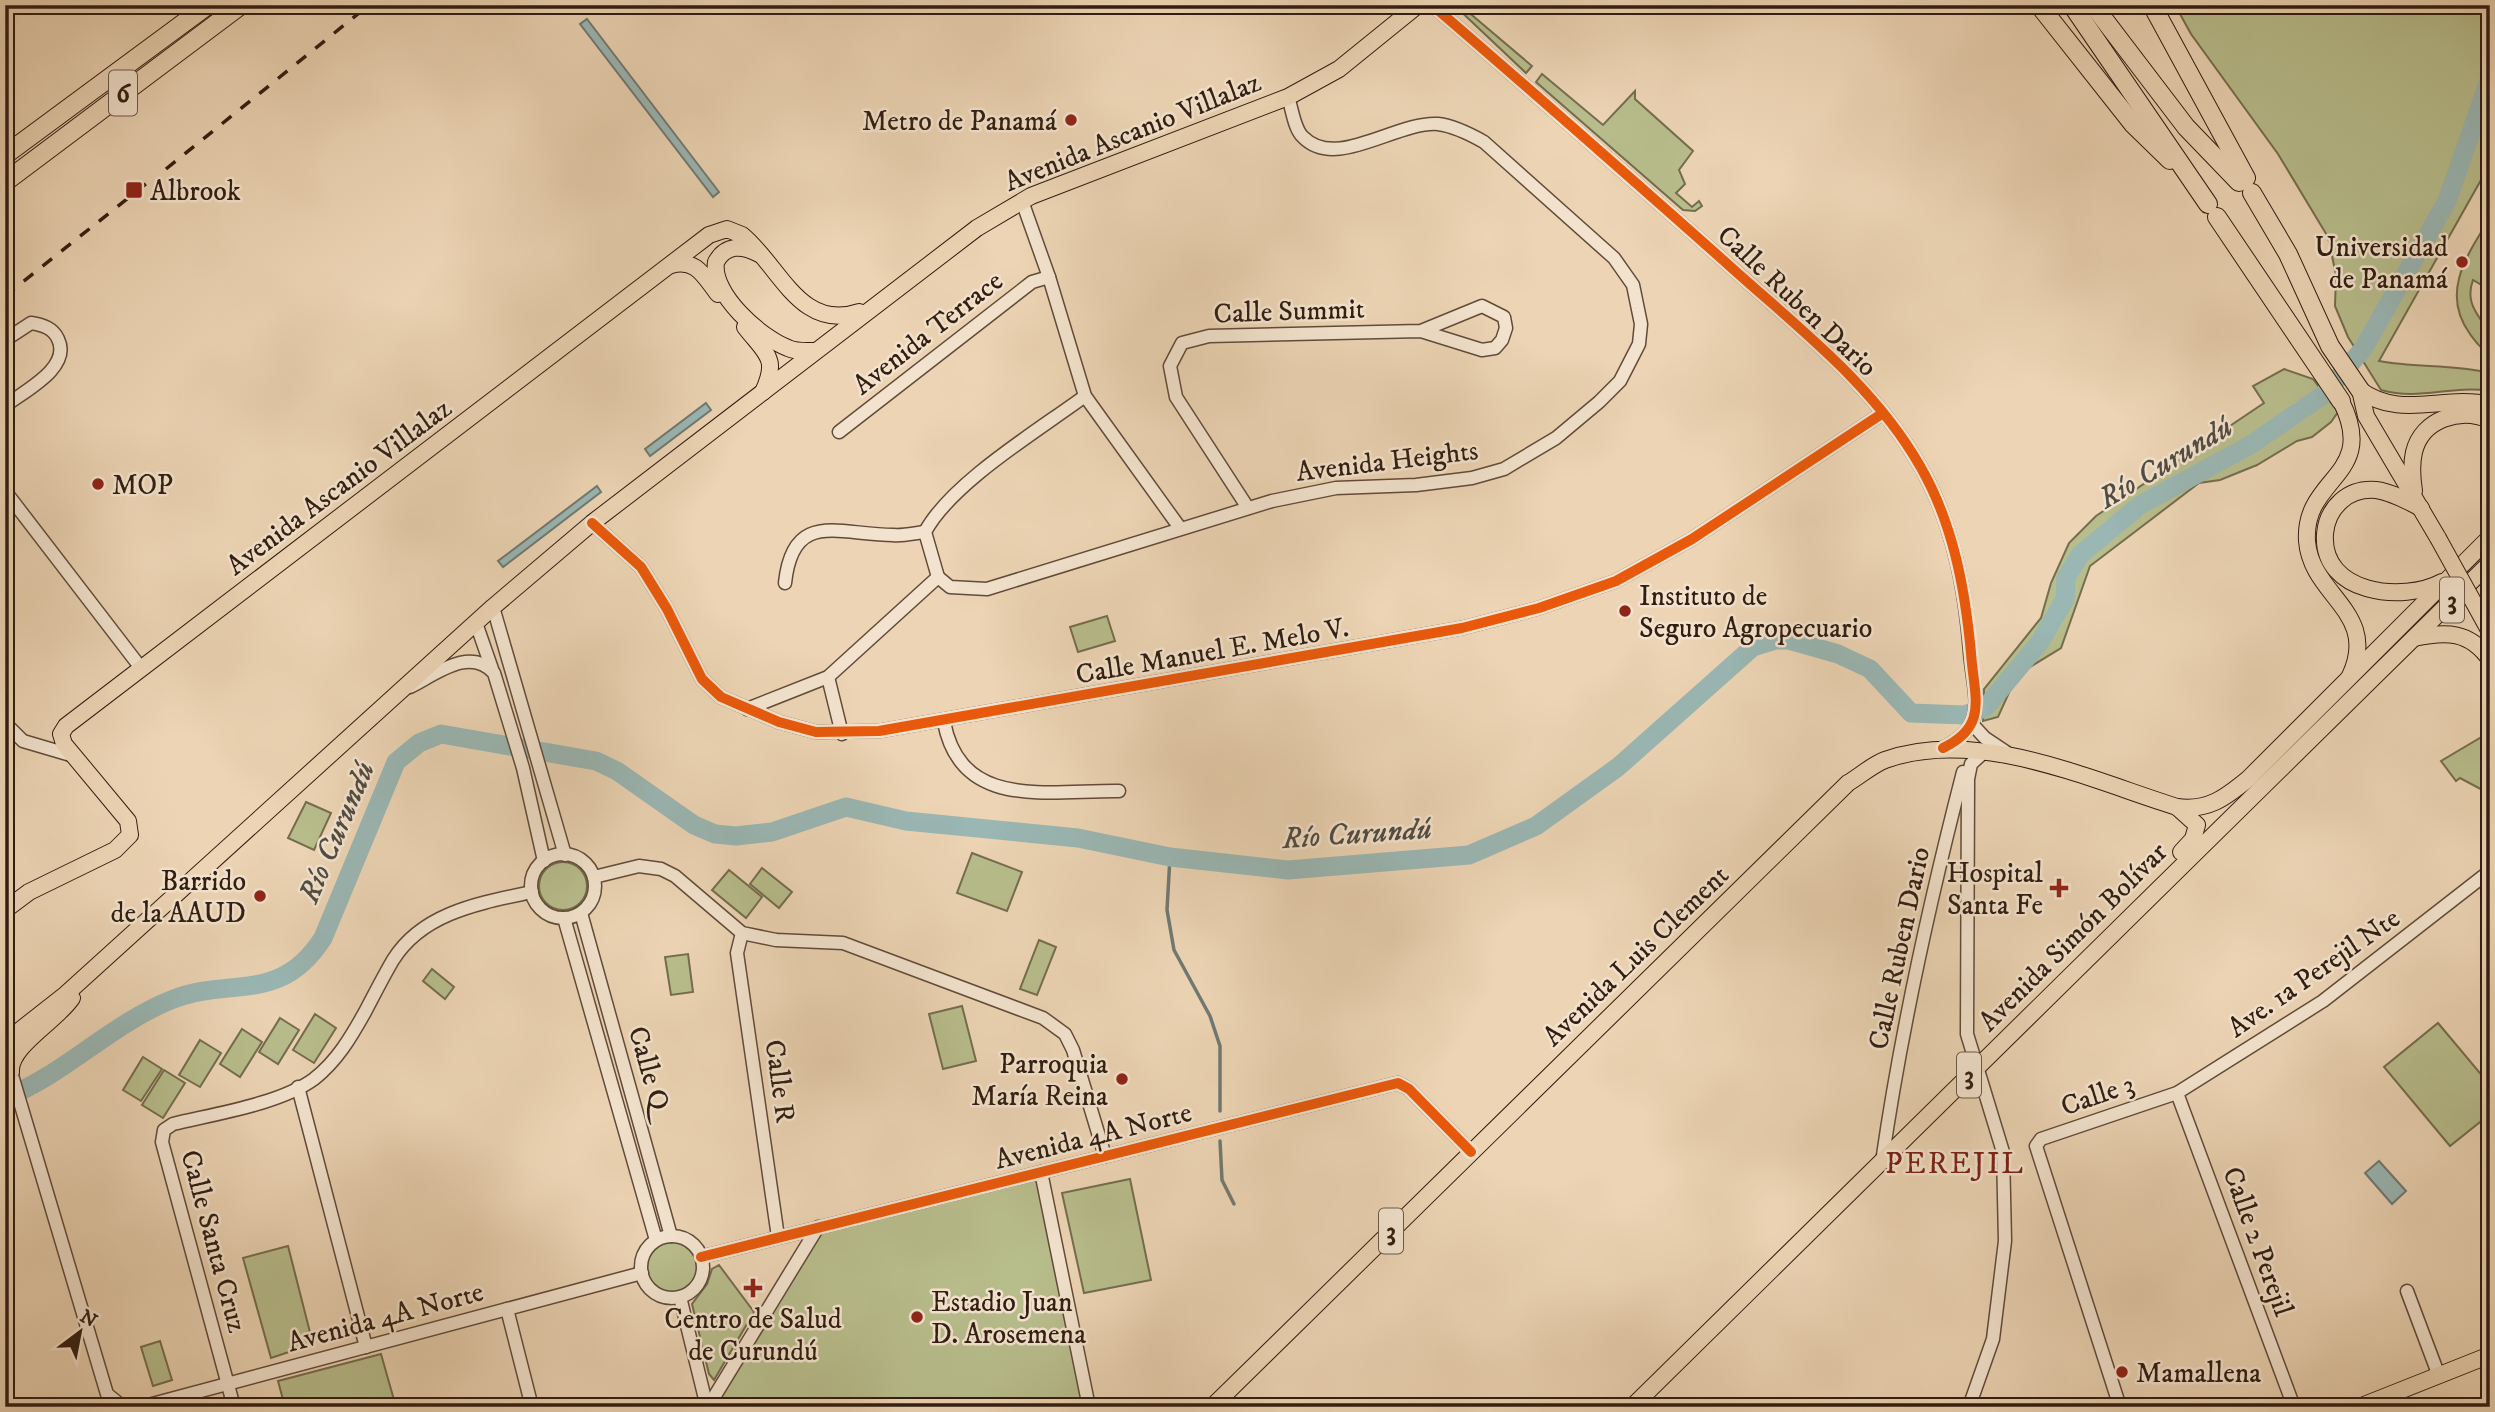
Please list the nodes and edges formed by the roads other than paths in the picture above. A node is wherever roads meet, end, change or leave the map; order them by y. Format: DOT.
graph roads {
  1 [pos="195,5"];
  2 [pos="208,5"];
  3 [pos="241,5"];
  4 [pos="1418,5"];
  5 [pos="1432,5"];
  6 [pos="2039,5"];
  7 [pos="2072,5"];
  8 [pos="2093,5"];
  9 [pos="2151,5"];
  10 [pos="180,26"];
  11 [pos="1288,97"];
  12 [pos="5,155"];
  13 [pos="5,182"];
  14 [pos="2195,184"];
  15 [pos="2245,184"];
  16 [pos="1022,201"];
  17 [pos="763,257"];
  18 [pos="671,265"];
  19 [pos="1049,277"];
  20 [pos="868,309"];
  21 [pos="1421,331"];
  22 [pos="5,340"];
  23 [pos="815,351"];
  24 [pos="2359,388"];
  25 [pos="762,394"];
  26 [pos="1085,396"];
  27 [pos="2340,400"];
  28 [pos="2490,405"];
  29 [pos="5,406"];
  30 [pos="1883,413"];
  31 [pos="2366,416"];
  32 [pos="2490,420"];
  33 [pos="839,432"];
  34 [pos="5,491"];
  35 [pos="2418,502"];
  36 [pos="1248,508"];
  37 [pos="592,523"];
  38 [pos="1180,528"];
  39 [pos="925,532"];
  40 [pos="2490,537"];
  41 [pos="2490,563"];
  42 [pos="938,577"];
  43 [pos="2450,578"];
  44 [pos="785,583"];
  45 [pos="493,607"];
  46 [pos="476,623"];
  47 [pos="2490,632"];
  48 [pos="2414,638"];
  49 [pos="2490,660"];
  50 [pos="141,668"];
  51 [pos="494,673"];
  52 [pos="828,677"];
  53 [pos="2347,681"];
  54 [pos="400,692"];
  55 [pos="747,709"];
  56 [pos="944,722"];
  57 [pos="5,723"];
  58 [pos="1973,723"];
  59 [pos="842,734"];
  60 [pos="1949,748"];
  61 [pos="1984,752"];
  62 [pos="74,756"];
  63 [pos="2016,757"];
  64 [pos="1119,790"];
  65 [pos="2177,807"];
  66 [pos="1950,823"];
  67 [pos="1968,824"];
  68 [pos="565,855"];
  69 [pos="544,861"];
  70 [pos="2490,872"];
  71 [pos="594,877"];
  72 [pos="532,892"];
  73 [pos="2150,895"];
  74 [pos="5,910"];
  75 [pos="581,913"];
  76 [pos="564,918"];
  77 [pos="742,933"];
  78 [pos="85,977"];
  79 [pos="5,1042"];
  80 [pos="1977,1068"];
  81 [pos="10,1073"];
  82 [pos="298,1087"];
  83 [pos="2177,1093"];
  84 [pos="1471,1152"];
  85 [pos="1105,1156"];
  86 [pos="1882,1162"];
  87 [pos="1041,1172"];
  88 [pos="818,1227"];
  89 [pos="671,1236"];
  90 [pos="778,1237"];
  91 [pos="656,1240"];
  92 [pos="701,1256"];
  93 [pos="642,1273"];
  94 [pos="2407,1291"];
  95 [pos="680,1297"];
  96 [pos="507,1309"];
  97 [pos="366,1347"];
  98 [pos="2487,1358"];
  99 [pos="2439,1376"];
  100 [pos="228,1384"];
  101 [pos="123,1407"];
  102 [pos="141,1407"];
  103 [pos="234,1407"];
  104 [pos="532,1407"];
  105 [pos="707,1407"];
  106 [pos="1089,1407"];
  107 [pos="1212,1407"];
  108 [pos="1632,1407"];
  109 [pos="1969,1407"];
  110 [pos="2120,1407"];
  111 [pos="2294,1407"];
  112 [pos="2359,1407"];
  1 -- 10 [label="highway"];
  2 -- 10 [label="highway, 6"];
  3 -- 13 [label="highway, 6"];
  4 -- 11 [label="main road, Avenida Ascanio Villalaz"];
  5 -- 30 [label="street, Calle Ruben Dario"];
  6 -- 14 [label="highway"];
  7 -- 14 [label="highway"];
  8 -- 15 [label="highway"];
  9 -- 15 [label="highway"];
  10 -- 12 [label="highway, 6"];
  11 -- 16 [label="main road, Avenida Ascanio Villalaz"];
  11 -- 36 [label="street, Avenida Heights"];
  14 -- 27 [label="highway"];
  15 -- 24 [label="highway"];
  16 -- 19 [label="street"];
  16 -- 20 [label="main road, Avenida Ascanio Villalaz"];
  17 -- 18 [label="main road, Avenida Ascanio Villalaz"];
  17 -- 20 [label="main road, Avenida Ascanio Villalaz"];
  17 -- 23 [label="main road"];
  18 -- 25 [label="main road"];
  18 -- 50 [label="main road, Avenida Ascanio Villalaz"];
  19 -- 26 [label="street"];
  19 -- 33 [label="street, Avenida Terrace"];
  20 -- 23 [label="main road, Avenida Ascanio Villalaz"];
  21 -- 21 [label="street"];
  21 -- 36 [label="street, Calle Summit"];
  22 -- 29 [label="street"];
  23 -- 25 [label="main road, Avenida Ascanio Villalaz"];
  24 -- 28 [label="main road"];
  24 -- 31 [label="main road"];
  25 -- 37 [label="main road, Avenida Ascanio Villalaz"];
  26 -- 38 [label="street"];
  26 -- 39 [label="street"];
  27 -- 31 [label="main road"];
  27 -- 53 [label="main road"];
  30 -- 56 [label="street, Calle Manuel E. Melo V."];
  30 -- 58 [label="street, Calle Ruben Dario"];
  31 -- 35 [label="main road"];
  32 -- 35 [label="main road"];
  34 -- 50 [label="street"];
  35 -- 43 [label="main road"];
  35 -- 47 [label="main road, bridge"];
  36 -- 38 [label="street, Avenida Heights"];
  37 -- 45 [label="main road, Avenida Ascanio Villalaz"];
  37 -- 55 [label="street, Calle Manuel E. Melo V."];
  38 -- 42 [label="street, Avenida Heights"];
  39 -- 42 [label="street"];
  39 -- 44 [label="street"];
  40 -- 43 [label="main road, Avenida Simón Bolívar / 3"];
  41 -- 48 [label="main road, Avenida Simón Bolívar / 3"];
  42 -- 52 [label="street"];
  43 -- 53 [label="main road, Avenida Simón Bolívar / 3"];
  45 -- 46 [label="main road, Avenida Ascanio Villalaz"];
  45 -- 68 [label="street"];
  46 -- 51 [label="street"];
  46 -- 54 [label="main road, Avenida Ascanio Villalaz"];
  48 -- 49 [label="main road"];
  48 -- 73 [label="main road, Avenida Simón Bolívar / 3"];
  50 -- 62 [label="main road, Avenida Ascanio Villalaz"];
  51 -- 54 [label="street"];
  51 -- 69 [label="street"];
  52 -- 55 [label="street"];
  52 -- 59 [label="street"];
  53 -- 65 [label="main road, Avenida Simón Bolívar / 3"];
  54 -- 78 [label="main road, Avenida Ascanio Villalaz"];
  55 -- 59 [label="street, Calle Manuel E. Melo V."];
  56 -- 59 [label="street, Calle Manuel E. Melo V."];
  56 -- 64 [label="street"];
  57 -- 62 [label="street"];
  58 -- 60 [label="street"];
  58 -- 63 [label="street"];
  60 -- 61 [label="main road, Avenida Luis Clement / 3"];
  60 -- 66 [label="street, Calle Ruben Dario"];
  60 -- 84 [label="main road, Avenida Luis Clement / 3"];
  61 -- 63 [label="main road, Avenida Luis Clement / 3"];
  61 -- 67 [label="street"];
  62 -- 74 [label="main road, Avenida Ascanio Villalaz"];
  63 -- 65 [label="main road, Avenida Luis Clement / 3"];
  65 -- 73 [label="main road"];
  66 -- 67 [label="street"];
  66 -- 86 [label="street, Calle Ruben Dario"];
  67 -- 80 [label="street"];
  68 -- 69 [label="street"];
  68 -- 71 [label="street"];
  69 -- 72 [label="street"];
  70 -- 83 [label="street, Ave. 1a Perejil Nte"];
  71 -- 75 [label="street"];
  71 -- 77 [label="street"];
  72 -- 76 [label="street"];
  72 -- 82 [label="street, Calle Santa Cruz"];
  73 -- 80 [label="main road, Avenida Simón Bolívar / 3"];
  75 -- 76 [label="street"];
  75 -- 89 [label="street, Calle Q"];
  76 -- 91 [label="street, Calle Q"];
  77 -- 85 [label="street"];
  77 -- 90 [label="street, Calle R"];
  78 -- 79 [label="main road, Avenida Ascanio Villalaz"];
  78 -- 81 [label="main road"];
  80 -- 86 [label="main road, Avenida Simón Bolívar / 3"];
  80 -- 109 [label="street"];
  81 -- 101 [label="street"];
  82 -- 97 [label="street"];
  82 -- 100 [label="street, Calle Santa Cruz"];
  83 -- 110 [label="street, Calle 3"];
  83 -- 111 [label="street, Calle 2 Perejil"];
  84 -- 85 [label="street, Avenida 4A Norte"];
  84 -- 107 [label="main road, Avenida Luis Clement / 3"];
  85 -- 87 [label="street, Avenida 4A Norte"];
  86 -- 108 [label="main road, Avenida Simón Bolívar / 3"];
  87 -- 88 [label="street, Avenida 4A Norte"];
  87 -- 106 [label="street"];
  88 -- 90 [label="street, Avenida 4A Norte"];
  88 -- 105 [label="street"];
  89 -- 91 [label="street"];
  89 -- 92 [label="street"];
  90 -- 92 [label="street, Avenida 4A Norte"];
  91 -- 93 [label="street"];
  92 -- 95 [label="street"];
  93 -- 95 [label="street"];
  93 -- 96 [label="street, Avenida 4A Norte"];
  94 -- 99 [label="street"];
  95 -- 105 [label="street"];
  96 -- 97 [label="street, Avenida 4A Norte"];
  96 -- 104 [label="street"];
  97 -- 100 [label="street, Avenida 4A Norte"];
  98 -- 99 [label="main road"];
  99 -- 112 [label="main road"];
  100 -- 102 [label="street, Avenida 4A Norte"];
  100 -- 103 [label="street, Calle Santa Cruz"];
}
